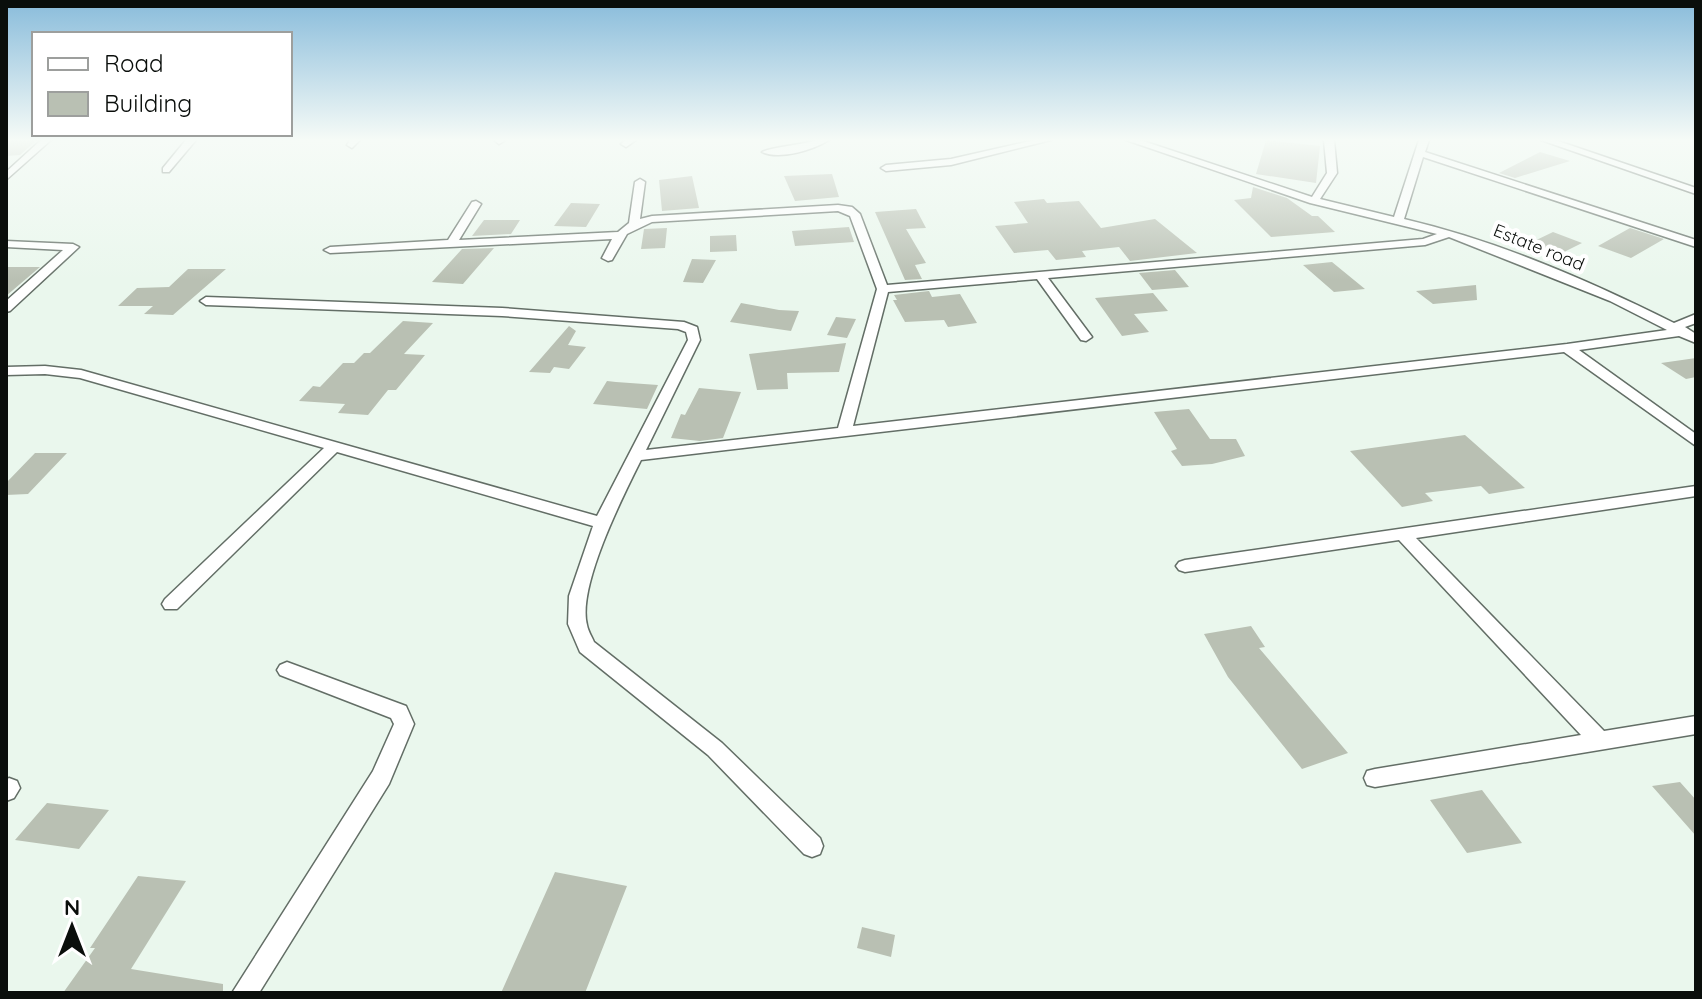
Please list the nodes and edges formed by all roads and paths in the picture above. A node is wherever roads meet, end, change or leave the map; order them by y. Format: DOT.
graph roads {
  1 [pos="639,187"];
  2 [pos="1270,187"];
  3 [pos="1323,187"];
  4 [pos="1409,187"];
  5 [pos="1522,187"];
  6 [pos="1314,201"];
  7 [pos="476,204"];
  8 [pos="1398,220"];
  9 [pos="634,223"];
  10 [pos="1449,233"];
  11 [pos="617,235"];
  12 [pos="6,244"];
  13 [pos="451,244"];
  14 [pos="1696,244"];
  15 [pos="330,250"];
  16 [pos="608,258"];
  17 [pos="1040,275"];
  18 [pos="883,289"];
  19 [pos="206,301"];
  20 [pos="6,308"];
  21 [pos="1696,318"];
  22 [pos="1685,333"];
  23 [pos="1086,337"];
  24 [pos="1567,348"];
  25 [pos="6,371"];
  26 [pos="844,433"];
  27 [pos="1696,441"];
  28 [pos="334,447"];
  29 [pos="638,456"];
  30 [pos="1696,491"];
  31 [pos="602,523"];
  32 [pos="1402,533"];
  33 [pos="1185,566"];
  34 [pos="171,604"];
  35 [pos="287,670"];
  36 [pos="1696,725"];
  37 [pos="1599,740"];
  38 [pos="1375,778"];
  39 [pos="812,846"];
  40 [pos="245,993"];
  1 -- 9 [label="street"];
  2 -- 6 [label="street, Estate road"];
  3 -- 6 [label="street"];
  4 -- 8 [label="street"];
  5 -- 14 [label="street"];
  6 -- 8 [label="street, Estate road"];
  7 -- 13 [label="street"];
  8 -- 10 [label="street, Estate road"];
  9 -- 11 [label="street"];
  9 -- 18 [label="street"];
  10 -- 17 [label="street"];
  10 -- 22 [label="street, Estate road"];
  11 -- 13 [label="street"];
  11 -- 16 [label="street"];
  12 -- 20 [label="street"];
  13 -- 15 [label="street"];
  17 -- 18 [label="street"];
  17 -- 23 [label="street"];
  18 -- 26 [label="street"];
  19 -- 29 [label="street"];
  21 -- 22 [label="street"];
  22 -- 24 [label="street"];
  24 -- 26 [label="street"];
  24 -- 27 [label="street"];
  25 -- 28 [label="street"];
  26 -- 29 [label="street"];
  28 -- 31 [label="street"];
  28 -- 34 [label="street"];
  29 -- 31 [label="street"];
  30 -- 32 [label="street"];
  31 -- 39 [label="street"];
  32 -- 33 [label="street"];
  32 -- 37 [label="street"];
  35 -- 40 [label="street"];
  36 -- 37 [label="street"];
  37 -- 38 [label="street"];
}
